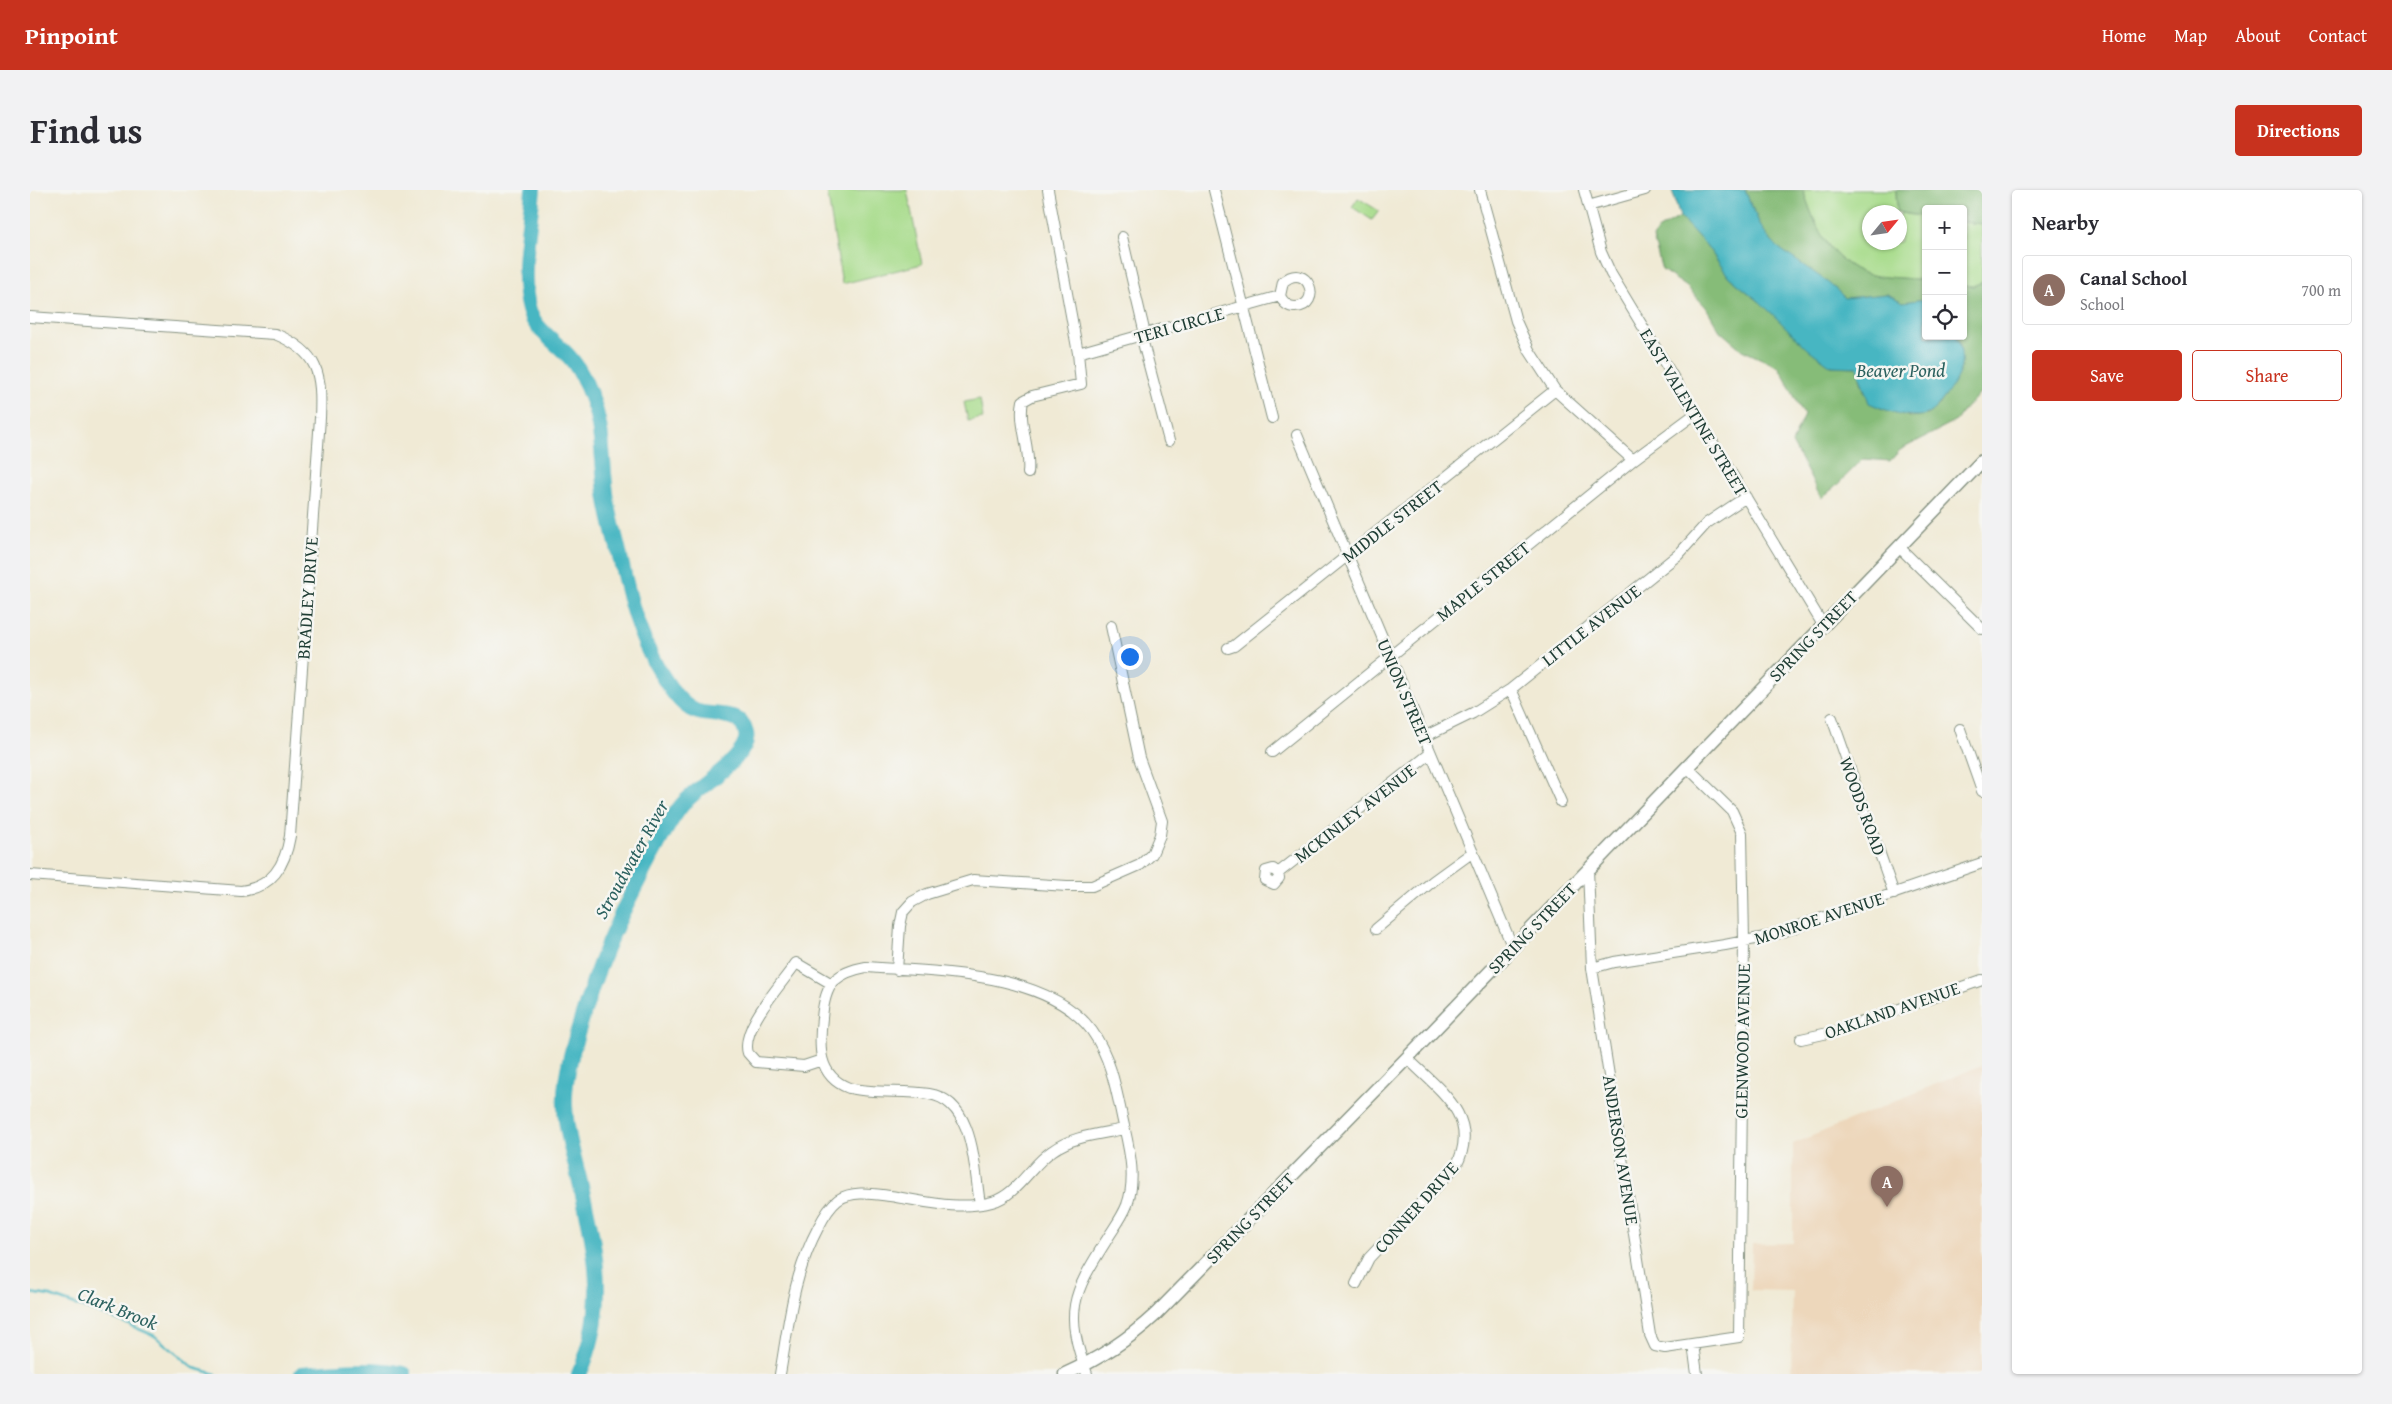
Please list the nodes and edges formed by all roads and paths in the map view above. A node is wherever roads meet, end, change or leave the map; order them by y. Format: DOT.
graph roads {
  1 [pos="1048,190"];
  2 [pos="1214,190"];
  3 [pos="1480,190"];
  4 [pos="1584,190"];
  5 [pos="1645,190"];
  6 [pos="1588,206"];
  7 [pos="1122,237"];
  8 [pos="1280,296"];
  9 [pos="1242,307"];
  10 [pos="30,317"];
  11 [pos="1143,335"];
  12 [pos="1078,353"];
  13 [pos="1555,390"];
  14 [pos="1695,414"];
  15 [pos="1272,418"];
  16 [pos="1297,435"];
  17 [pos="1169,441"];
  18 [pos="1633,460"];
  19 [pos="1982,461"];
  20 [pos="1028,473"];
  21 [pos="1746,497"];
  22 [pos="1899,547"];
  23 [pos="1348,556"];
  24 [pos="1823,625"];
  25 [pos="1111,626"];
  26 [pos="1982,629"];
  27 [pos="1228,648"];
  28 [pos="1390,657"];
  29 [pos="1511,689"];
  30 [pos="1832,718"];
  31 [pos="1960,729"];
  32 [pos="1424,737"];
  33 [pos="1272,752"];
  34 [pos="1431,753"];
  35 [pos="1687,767"];
  36 [pos="1982,791"];
  37 [pos="1561,802"];
  38 [pos="1473,852"];
  39 [pos="1982,863"];
  40 [pos="1588,869"];
  41 [pos="1278,873"];
  42 [pos="30,875"];
  43 [pos="1894,894"];
  44 [pos="1376,929"];
  45 [pos="1744,941"];
  46 [pos="1513,948"];
  47 [pos="1592,968"];
  48 [pos="897,970"];
  49 [pos="1982,980"];
  50 [pos="832,984"];
  51 [pos="1801,1039"];
  52 [pos="1407,1058"];
  53 [pos="822,1060"];
  54 [pos="1124,1129"];
  55 [pos="980,1204"];
  56 [pos="1356,1284"];
  57 [pos="1739,1337"];
  58 [pos="1693,1344"];
  59 [pos="1086,1370"];
  60 [pos="780,1374"];
  61 [pos="1065,1374"];
  62 [pos="1697,1374"];
  1 -- 12 [label="street"];
  2 -- 9 [label="street"];
  3 -- 13 [label="street"];
  4 -- 6 [label="street, EAST VALENTINE STREET"];
  5 -- 6 [label="street"];
  6 -- 14 [label="street, EAST VALENTINE STREET"];
  7 -- 11 [label="street"];
  8 -- 9 [label="street, TERI CIRCLE"];
  9 -- 11 [label="street, TERI CIRCLE"];
  9 -- 15 [label="street"];
  10 -- 42 [label="street, BRADLEY DRIVE"];
  11 -- 12 [label="street, TERI CIRCLE"];
  11 -- 17 [label="street"];
  12 -- 20 [label="street"];
  13 -- 18 [label="street"];
  13 -- 23 [label="street, MIDDLE STREET"];
  14 -- 18 [label="street, MAPLE STREET"];
  14 -- 21 [label="street, EAST VALENTINE STREET"];
  16 -- 23 [label="street, UNION STREET"];
  18 -- 28 [label="street, MAPLE STREET"];
  19 -- 22 [label="main road, SPRING STREET"];
  21 -- 24 [label="street, EAST VALENTINE STREET"];
  21 -- 29 [label="street, LITTLE AVENUE"];
  22 -- 24 [label="main road, SPRING STREET"];
  22 -- 26 [label="street"];
  23 -- 27 [label="street, MIDDLE STREET"];
  23 -- 28 [label="street, UNION STREET"];
  24 -- 35 [label="main road, SPRING STREET"];
  25 -- 48 [label="street"];
  28 -- 32 [label="street, UNION STREET"];
  28 -- 33 [label="street, MAPLE STREET"];
  29 -- 32 [label="street, LITTLE AVENUE"];
  29 -- 37 [label="street"];
  30 -- 43 [label="street, WOODS ROAD"];
  31 -- 36 [label="street"];
  32 -- 34 [label="street, UNION STREET"];
  34 -- 38 [label="street, UNION STREET"];
  34 -- 41 [label="street, MCKINLEY AVENUE"];
  35 -- 40 [label="main road, SPRING STREET"];
  35 -- 45 [label="street, GLENWOOD AVENUE"];
  38 -- 44 [label="street"];
  38 -- 46 [label="street, UNION STREET"];
  39 -- 43 [label="street, MONROE AVENUE"];
  40 -- 46 [label="main road, SPRING STREET"];
  40 -- 47 [label="street, ANDERSON AVENUE"];
  43 -- 45 [label="street, MONROE AVENUE"];
  45 -- 47 [label="street, MONROE AVENUE"];
  45 -- 57 [label="street, GLENWOOD AVENUE"];
  46 -- 52 [label="main road, SPRING STREET"];
  47 -- 58 [label="street, ANDERSON AVENUE"];
  48 -- 50 [label="street"];
  48 -- 54 [label="street"];
  49 -- 51 [label="street, OAKLAND AVENUE"];
  50 -- 53 [label="street"];
  50 -- 53 [label="street"];
  52 -- 56 [label="street, CONNER DRIVE"];
  52 -- 59 [label="main road, SPRING STREET"];
  53 -- 55 [label="street"];
  54 -- 55 [label="street"];
  54 -- 59 [label="street"];
  55 -- 60 [label="street"];
  57 -- 58 [label="street, ANDERSON AVENUE"];
  58 -- 62 [label="street"];
  59 -- 61 [label="main road, SPRING STREET"];
}
